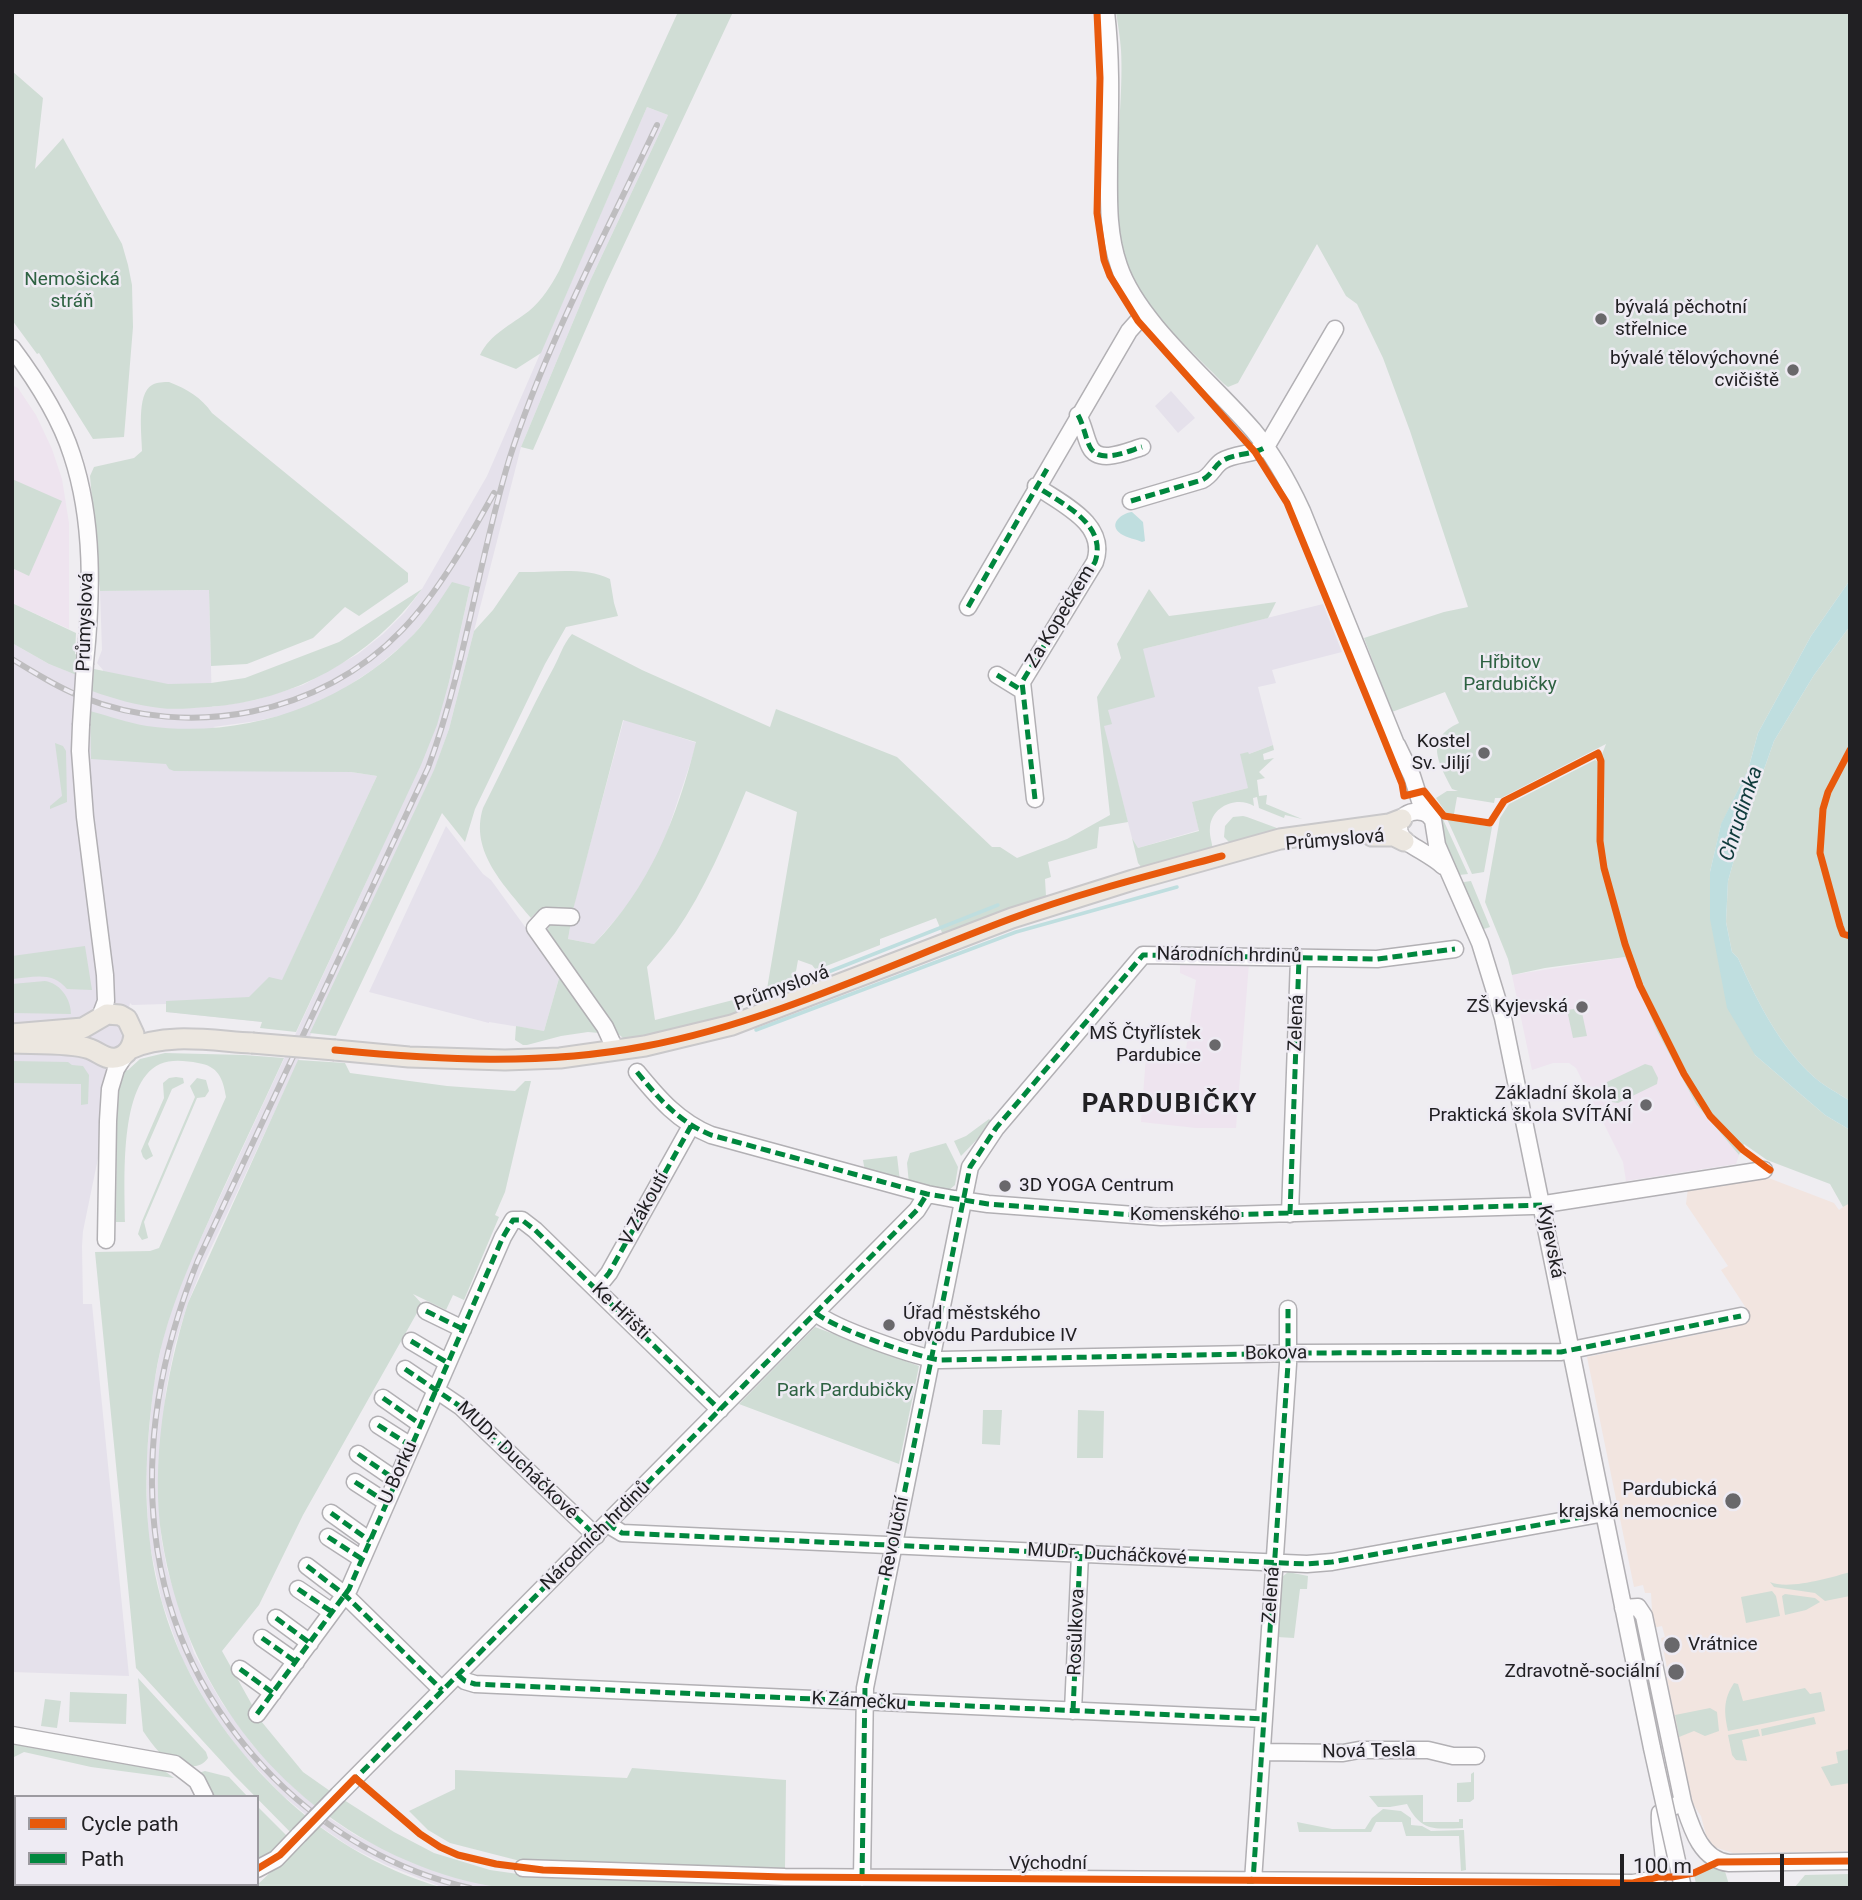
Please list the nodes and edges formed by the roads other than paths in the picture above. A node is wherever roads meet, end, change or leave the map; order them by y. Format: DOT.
graph roads {
  1 [pos="1106,12"];
  2 [pos="1145,313"];
  3 [pos="1335,329"];
  4 [pos="12,348"];
  5 [pos="1078,415"];
  6 [pos="1142,447"];
  7 [pos="1266,447"];
  8 [pos="1037,486"];
  9 [pos="1130,501"];
  10 [pos="968,607"];
  11 [pos="997,675"];
  12 [pos="1023,691"];
  13 [pos="1397,745"];
  14 [pos="1035,799"];
  15 [pos="1404,816"];
  16 [pos="1432,822"];
  17 [pos="1408,843"];
  18 [pos="1223,856"];
  19 [pos="1455,883"];
  20 [pos="98,913"];
  21 [pos="572,917"];
  22 [pos="1455,949"];
  23 [pos="1299,958"];
  24 [pos="98,1018"];
  25 [pos="129,1023"];
  26 [pos="12,1034"];
  27 [pos="12,1043"];
  28 [pos="252,1043"];
  29 [pos="128,1051"];
  30 [pos="616,1051"];
  31 [pos="98,1053"];
  32 [pos="637,1072"];
  33 [pos="108,1121"];
  34 [pos="691,1126"];
  35 [pos="1764,1170"];
  36 [pos="927,1194"];
  37 [pos="964,1201"];
  38 [pos="1542,1205"];
  39 [pos="1290,1214"];
  40 [pos="516,1219"];
  41 [pos="106,1240"];
  42 [pos="596,1289"];
  43 [pos="1288,1310"];
  44 [pos="426,1311"];
  45 [pos="816,1313"];
  46 [pos="1741,1316"];
  47 [pos="463,1329"];
  48 [pos="411,1340"];
  49 [pos="1572,1351"];
  50 [pos="1287,1353"];
  51 [pos="931,1359"];
  52 [pos="448,1363"];
  53 [pos="405,1369"];
  54 [pos="436,1390"];
  55 [pos="383,1398"];
  56 [pos="720,1410"];
  57 [pos="421,1424"];
  58 [pos="378,1425"];
  59 [pos="411,1446"];
  60 [pos="358,1454"];
  61 [pos="396,1480"];
  62 [pos="355,1482"];
  63 [pos="386,1502"];
  64 [pos="331,1513"];
  65 [pos="1605,1513"];
  66 [pos="607,1524"];
  67 [pos="596,1536"];
  68 [pos="328,1537"];
  69 [pos="369,1541"];
  70 [pos="893,1545"];
  71 [pos="1080,1554"];
  72 [pos="362,1559"];
  73 [pos="1274,1563"];
  74 [pos="307,1566"];
  75 [pos="298,1589"];
  76 [pos="345,1595"];
  77 [pos="1623,1608"];
  78 [pos="331,1612"];
  79 [pos="276,1618"];
  80 [pos="1648,1635"];
  81 [pos="261,1638"];
  82 [pos="1629,1639"];
  83 [pos="310,1643"];
  84 [pos="296,1662"];
  85 [pos="240,1669"];
  86 [pos="458,1675"];
  87 [pos="442,1690"];
  88 [pos="273,1693"];
  89 [pos="864,1702"];
  90 [pos="1073,1711"];
  91 [pos="257,1714"];
  92 [pos="1264,1719"];
  93 [pos="12,1735"];
  94 [pos="1262,1752"];
  95 [pos="1476,1756"];
  96 [pos="204,1795"];
  97 [pos="1683,1802"];
  98 [pos="1850,1861"];
  99 [pos="12,1864"];
  100 [pos="259,1868"];
  101 [pos="523,1868"];
  102 [pos="14,1874"];
  103 [pos="862,1878"];
  104 [pos="1253,1881"];
  105 [pos="1683,1888"];
  1 -- 2 [label="street, Kyjevská"];
  2 -- 5 [label="street"];
  2 -- 7 [label="street, Kyjevská"];
  3 -- 7 [label="street"];
  4 -- 20 [label="street, Průmyslová, bridge"];
  5 -- 6 [label="street"];
  5 -- 8 [label="street"];
  7 -- 9 [label="street"];
  7 -- 13 [label="street, Kyjevská"];
  8 -- 10 [label="street"];
  8 -- 12 [label="street, Za Kopečkem"];
  11 -- 12 [label="street, Za Kopečkem"];
  12 -- 14 [label="street, Za Kopečkem"];
  13 -- 15 [label="street, Kyjevská"];
  13 -- 16 [label="street, Kyjevská"];
  15 -- 16 [label="street"];
  15 -- 17 [label="street"];
  15 -- 18 [label="main road, Průmyslová"];
  16 -- 17 [label="street"];
  16 -- 19 [label="street, Kyjevská"];
  17 -- 18 [label="main road, Průmyslová"];
  17 -- 19 [label="street, Kyjevská"];
  18 -- 30 [label="main road, Průmyslová"];
  19 -- 38 [label="street, Kyjevská"];
  20 -- 24 [label="street, Průmyslová"];
  20 -- 25 [label="street, Průmyslová"];
  21 -- 30 [label="street"];
  22 -- 23 [label="street, Národních hrdinů"];
  23 -- 37 [label="street, Národních hrdinů"];
  23 -- 39 [label="street, Zelená"];
  24 -- 25 [label="main road, Průmyslová"];
  24 -- 26 [label="main road, Průmyslová"];
  24 -- 31 [label="main road, Průmyslová"];
  25 -- 28 [label="main road, Průmyslová"];
  25 -- 29 [label="main road, Průmyslová"];
  27 -- 31 [label="main road, Průmyslová"];
  28 -- 29 [label="main road, Průmyslová"];
  28 -- 30 [label="main road, Průmyslová, bridge"];
  29 -- 31 [label="main road, Průmyslová"];
  29 -- 33 [label="street, Průmyslová"];
  31 -- 33 [label="street, Průmyslová"];
  32 -- 34 [label="street, Komenského"];
  33 -- 41 [label="street, Průmyslová"];
  34 -- 36 [label="street, Komenského"];
  34 -- 42 [label="street, V Zákoutí"];
  35 -- 38 [label="street, Komenského"];
  36 -- 37 [label="street, Komenského"];
  36 -- 45 [label="street, Národních hrdinů"];
  37 -- 39 [label="street, Komenského"];
  37 -- 51 [label="street, Revoluční"];
  38 -- 39 [label="street, Komenského"];
  38 -- 49 [label="street, Kyjevská"];
  40 -- 42 [label="street, Ke Hřišti"];
  40 -- 47 [label="street, U Borku"];
  42 -- 56 [label="street, Ke Hřišti"];
  43 -- 50 [label="street, Zelená"];
  44 -- 47 [label="street"];
  45 -- 51 [label="street, Bokova"];
  45 -- 56 [label="street, Národních hrdinů"];
  46 -- 49 [label="street, Bokova"];
  47 -- 52 [label="street, U Borku"];
  48 -- 52 [label="street"];
  49 -- 50 [label="street, Bokova"];
  49 -- 65 [label="street, Kyjevská"];
  50 -- 51 [label="street, Bokova"];
  50 -- 73 [label="street, Zelená"];
  51 -- 70 [label="street, Revoluční"];
  52 -- 54 [label="street, U Borku"];
  53 -- 54 [label="street, MUDr. Ducháčkové"];
  54 -- 57 [label="street, U Borku"];
  54 -- 67 [label="street, MUDr. Ducháčkové"];
  55 -- 57 [label="street"];
  56 -- 66 [label="street, Národních hrdinů"];
  57 -- 59 [label="street, U Borku"];
  58 -- 59 [label="street"];
  59 -- 61 [label="street, U Borku"];
  60 -- 61 [label="street"];
  61 -- 63 [label="street, U Borku"];
  62 -- 63 [label="street"];
  63 -- 69 [label="street, U Borku"];
  64 -- 69 [label="street"];
  65 -- 73 [label="street, MUDr. Ducháčkové"];
  65 -- 77 [label="street, Kyjevská"];
  66 -- 67 [label="street, Národních hrdinů"];
  66 -- 70 [label="street, MUDr. Ducháčkové"];
  67 -- 86 [label="street, Národních hrdinů"];
  68 -- 72 [label="street"];
  69 -- 72 [label="street, U Borku"];
  70 -- 71 [label="street, MUDr. Ducháčkové"];
  70 -- 89 [label="street, Revoluční"];
  71 -- 73 [label="street, MUDr. Ducháčkové"];
  71 -- 90 [label="street, Rosůlkova"];
  72 -- 76 [label="street, U Borku"];
  73 -- 92 [label="street, Zelená"];
  74 -- 76 [label="street"];
  75 -- 78 [label="street"];
  76 -- 78 [label="street, U Borku"];
  76 -- 87 [label="street"];
  77 -- 80 [label="street"];
  77 -- 82 [label="street, Kyjevská"];
  78 -- 83 [label="street, U Borku"];
  79 -- 83 [label="street"];
  80 -- 82 [label="street"];
  80 -- 97 [label="street"];
  81 -- 84 [label="street"];
  82 -- 105 [label="street, Kyjevská, bridge"];
  83 -- 84 [label="street, U Borku"];
  84 -- 88 [label="street, U Borku"];
  85 -- 88 [label="street"];
  86 -- 87 [label="street, Národních hrdinů"];
  86 -- 89 [label="street, K Zámečku"];
  87 -- 100 [label="street, Národních hrdinů, bridge"];
  88 -- 91 [label="street, U Borku"];
  89 -- 90 [label="street, K Zámečku"];
  89 -- 103 [label="street, Revoluční"];
  90 -- 92 [label="street, K Zámečku"];
  92 -- 94 [label="street, Zelená"];
  93 -- 96 [label="street"];
  94 -- 95 [label="street, Nová Tesla"];
  94 -- 104 [label="street, Zelená"];
  97 -- 98 [label="street"];
  97 -- 104 [label="street, Východní"];
  99 -- 102 [label="street"];
  101 -- 103 [label="street, Východní"];
  103 -- 104 [label="street, Východní"];
}
